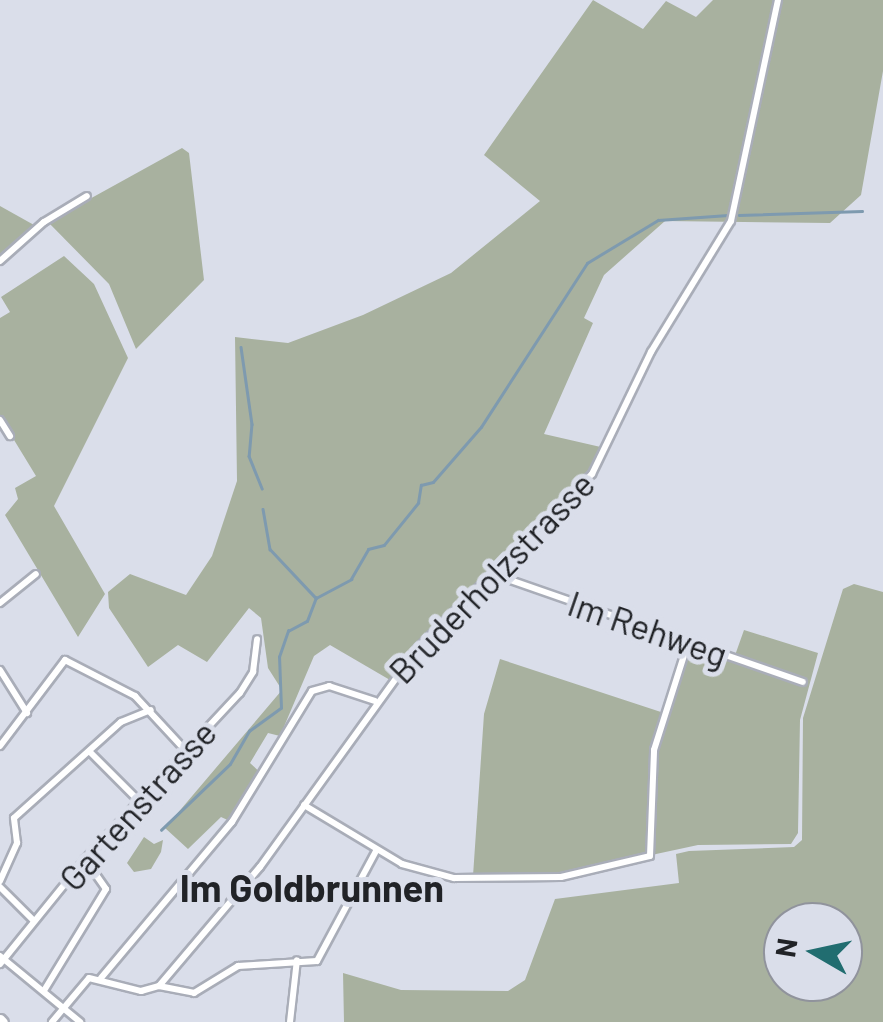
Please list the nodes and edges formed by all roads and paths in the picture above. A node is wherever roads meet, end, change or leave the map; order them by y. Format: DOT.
graph roads {
  1 [pos="778,0"];
  2 [pos="86,196"];
  3 [pos="0,261"];
  4 [pos="0,420"];
  5 [pos="10,436"];
  6 [pos="36,574"];
  7 [pos="493,574"];
  8 [pos="0,603"];
  9 [pos="257,640"];
  10 [pos="688,642"];
  11 [pos="0,670"];
  12 [pos="803,682"];
  13 [pos="375,701"];
  14 [pos="151,710"];
  15 [pos="27,713"];
  16 [pos="0,746"];
  17 [pos="184,750"];
  18 [pos="89,752"];
  19 [pos="139,800"];
  20 [pos="304,806"];
  21 [pos="376,851"];
  22 [pos="85,859"];
  23 [pos="0,884"];
  24 [pos="34,922"];
  25 [pos="1,960"];
  26 [pos="297,960"];
  27 [pos="101,978"];
  28 [pos="159,986"];
  29 [pos="45,989"];
  30 [pos="64,1006"];
  31 [pos="52,1022"];
  32 [pos="80,1022"];
  33 [pos="290,1022"];
  1 -- 7 [label="street, Bruderholzstrasse"];
  2 -- 3 [label="street"];
  4 -- 5 [label="street"];
  6 -- 8 [label="street"];
  7 -- 10 [label="street, Im Rehweg"];
  7 -- 13 [label="street, Bruderholzstrasse"];
  9 -- 17 [label="street, Gartenstrasse"];
  10 -- 12 [label="street, Im Rehweg"];
  10 -- 21 [label="street"];
  11 -- 15 [label="street"];
  13 -- 20 [label="street, Bruderholzstrasse"];
  13 -- 27 [label="street"];
  14 -- 15 [label="street"];
  14 -- 17 [label="street"];
  14 -- 18 [label="street"];
  15 -- 16 [label="street"];
  17 -- 19 [label="street, Gartenstrasse"];
  18 -- 19 [label="street"];
  18 -- 23 [label="street"];
  19 -- 22 [label="street, Gartenstrasse"];
  20 -- 21 [label="street"];
  20 -- 28 [label="street, Bruderholzstrasse"];
  21 -- 26 [label="street"];
  22 -- 24 [label="street, Gartenstrasse"];
  22 -- 29 [label="street"];
  23 -- 24 [label="street"];
  24 -- 25 [label="street, Gartenstrasse"];
  25 -- 29 [label="street"];
  26 -- 28 [label="street"];
  26 -- 33 [label="street"];
  27 -- 28 [label="street"];
  27 -- 30 [label="street"];
  29 -- 30 [label="street"];
  30 -- 31 [label="street"];
  30 -- 32 [label="street"];
}
